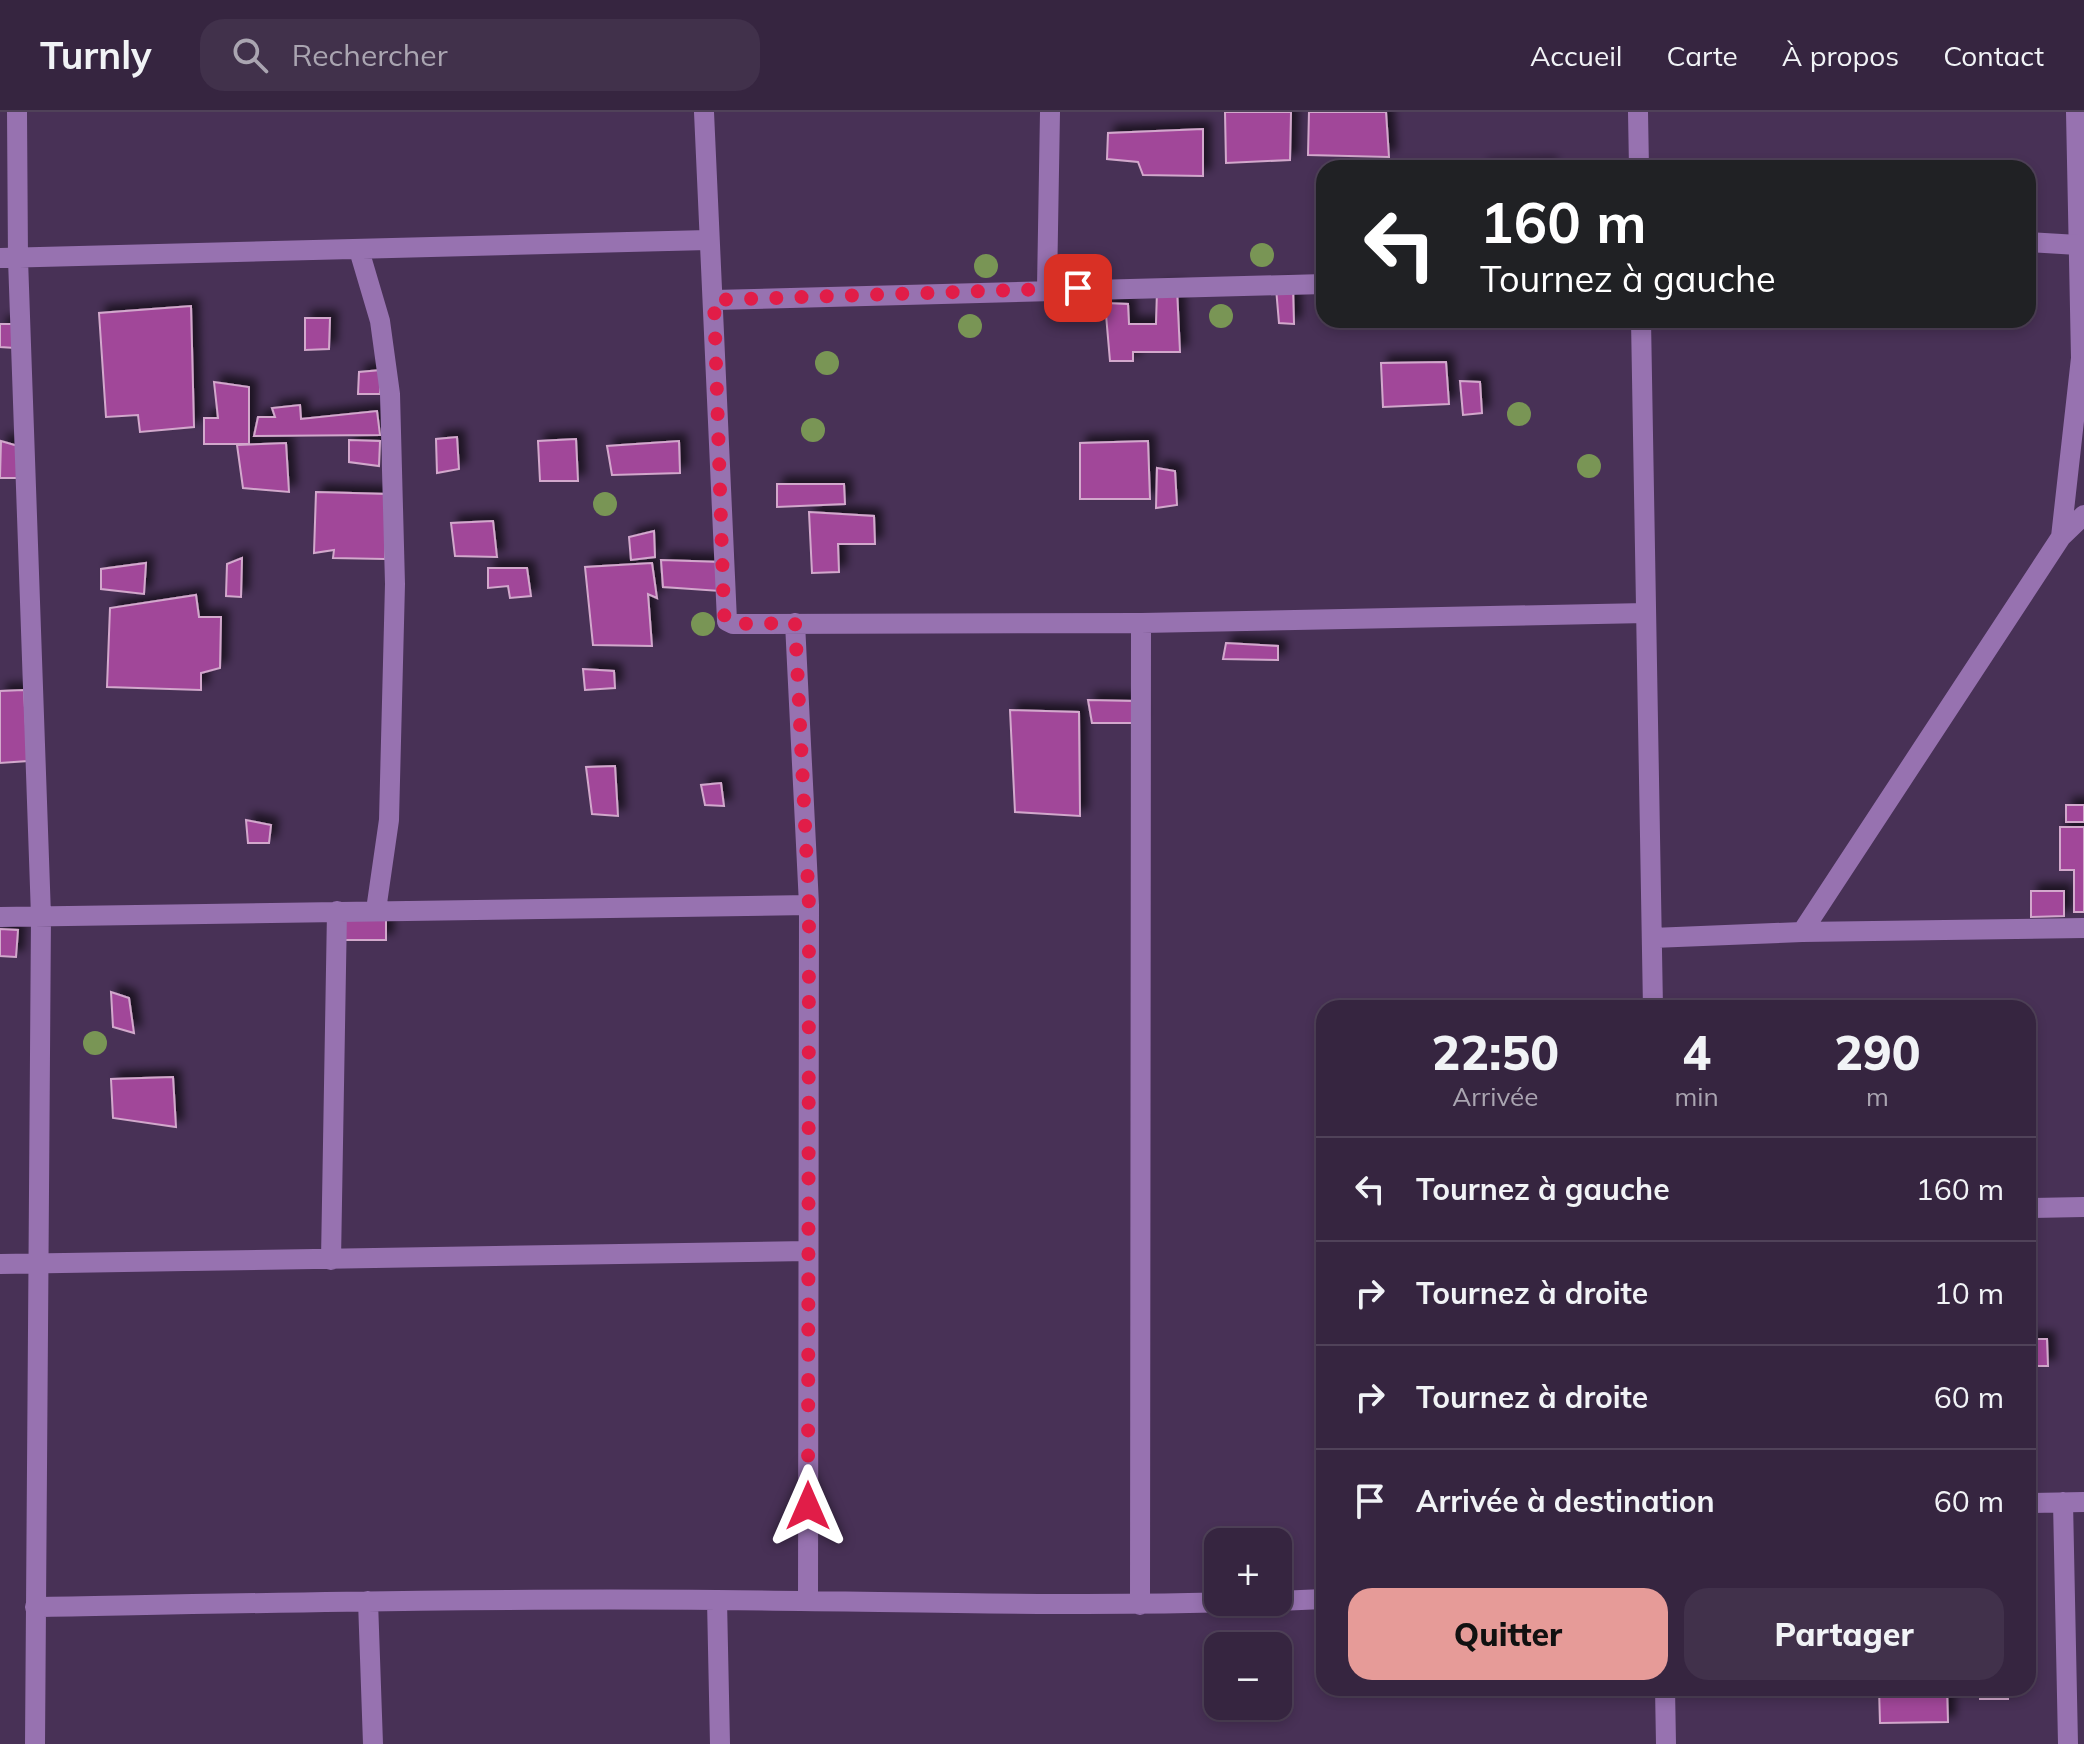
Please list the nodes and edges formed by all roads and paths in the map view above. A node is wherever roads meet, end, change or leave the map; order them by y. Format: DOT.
graph roads {
  1 [pos="17,112"];
  2 [pos="704,112"];
  3 [pos="1050,112"];
  4 [pos="1638,112"];
  5 [pos="2076,112"];
  6 [pos="1639,160"];
  7 [pos="708,240"];
  8 [pos="2036,242"];
  9 [pos="2078,245"];
  10 [pos="359,250"];
  11 [pos="9,258"];
  12 [pos="1316,284"];
  13 [pos="1047,288"];
  14 [pos="714,300"];
  15 [pos="1641,328"];
  16 [pos="2084,515"];
  17 [pos="2061,537"];
  18 [pos="1646,613"];
  19 [pos="795,623"];
  20 [pos="1141,623"];
  21 [pos="809,905"];
  22 [pos="376,910"];
  23 [pos="337,911"];
  24 [pos="41,916"];
  25 [pos="0,917"];
  26 [pos="2084,928"];
  27 [pos="1802,932"];
  28 [pos="1652,938"];
  29 [pos="1653,1000"];
  30 [pos="2084,1207"];
  31 [pos="2036,1208"];
  32 [pos="808,1251"];
  33 [pos="331,1260"];
  34 [pos="38,1263"];
  35 [pos="0,1264"];
  36 [pos="2063,1502"];
  37 [pos="2084,1502"];
  38 [pos="2036,1503"];
  39 [pos="1316,1599"];
  40 [pos="717,1600"];
  41 [pos="1292,1600"];
  42 [pos="368,1601"];
  43 [pos="808,1601"];
  44 [pos="1204,1603"];
  45 [pos="1140,1605"];
  46 [pos="35,1607"];
  47 [pos="1665,1696"];
  48 [pos="35,1744"];
  49 [pos="373,1744"];
  50 [pos="720,1744"];
  51 [pos="1666,1744"];
  52 [pos="2068,1744"];
  1 -- 11 [label="street"];
  2 -- 7 [label="street"];
  3 -- 13 [label="street"];
  4 -- 6 [label="street"];
  5 -- 9 [label="street"];
  7 -- 10 [label="street"];
  7 -- 14 [label="street"];
  8 -- 9 [label="street"];
  9 -- 17 [label="street"];
  10 -- 11 [label="street"];
  10 -- 22 [label="street"];
  11 -- 24 [label="street"];
  12 -- 13 [label="street"];
  13 -- 14 [label="street"];
  14 -- 19 [label="street"];
  15 -- 18 [label="street"];
  16 -- 17 [label="street"];
  17 -- 27 [label="street"];
  18 -- 20 [label="street"];
  18 -- 28 [label="street"];
  19 -- 20 [label="street"];
  19 -- 21 [label="street"];
  20 -- 45 [label="street"];
  21 -- 22 [label="street"];
  21 -- 32 [label="street"];
  22 -- 23 [label="street"];
  23 -- 24 [label="street"];
  23 -- 33 [label="street"];
  24 -- 25 [label="street"];
  24 -- 34 [label="street"];
  26 -- 27 [label="street"];
  27 -- 28 [label="street"];
  28 -- 29 [label="street"];
  30 -- 31 [label="street"];
  32 -- 33 [label="street"];
  32 -- 43 [label="street"];
  33 -- 34 [label="street"];
  34 -- 35 [label="street"];
  34 -- 46 [label="street"];
  36 -- 37 [label="street"];
  36 -- 38 [label="street"];
  36 -- 52 [label="street"];
  39 -- 41 [label="street"];
  40 -- 42 [label="street"];
  40 -- 43 [label="street"];
  40 -- 50 [label="street"];
  42 -- 46 [label="street"];
  42 -- 49 [label="street"];
  43 -- 45 [label="street"];
  44 -- 45 [label="street"];
  46 -- 48 [label="street"];
  47 -- 51 [label="street"];
}
